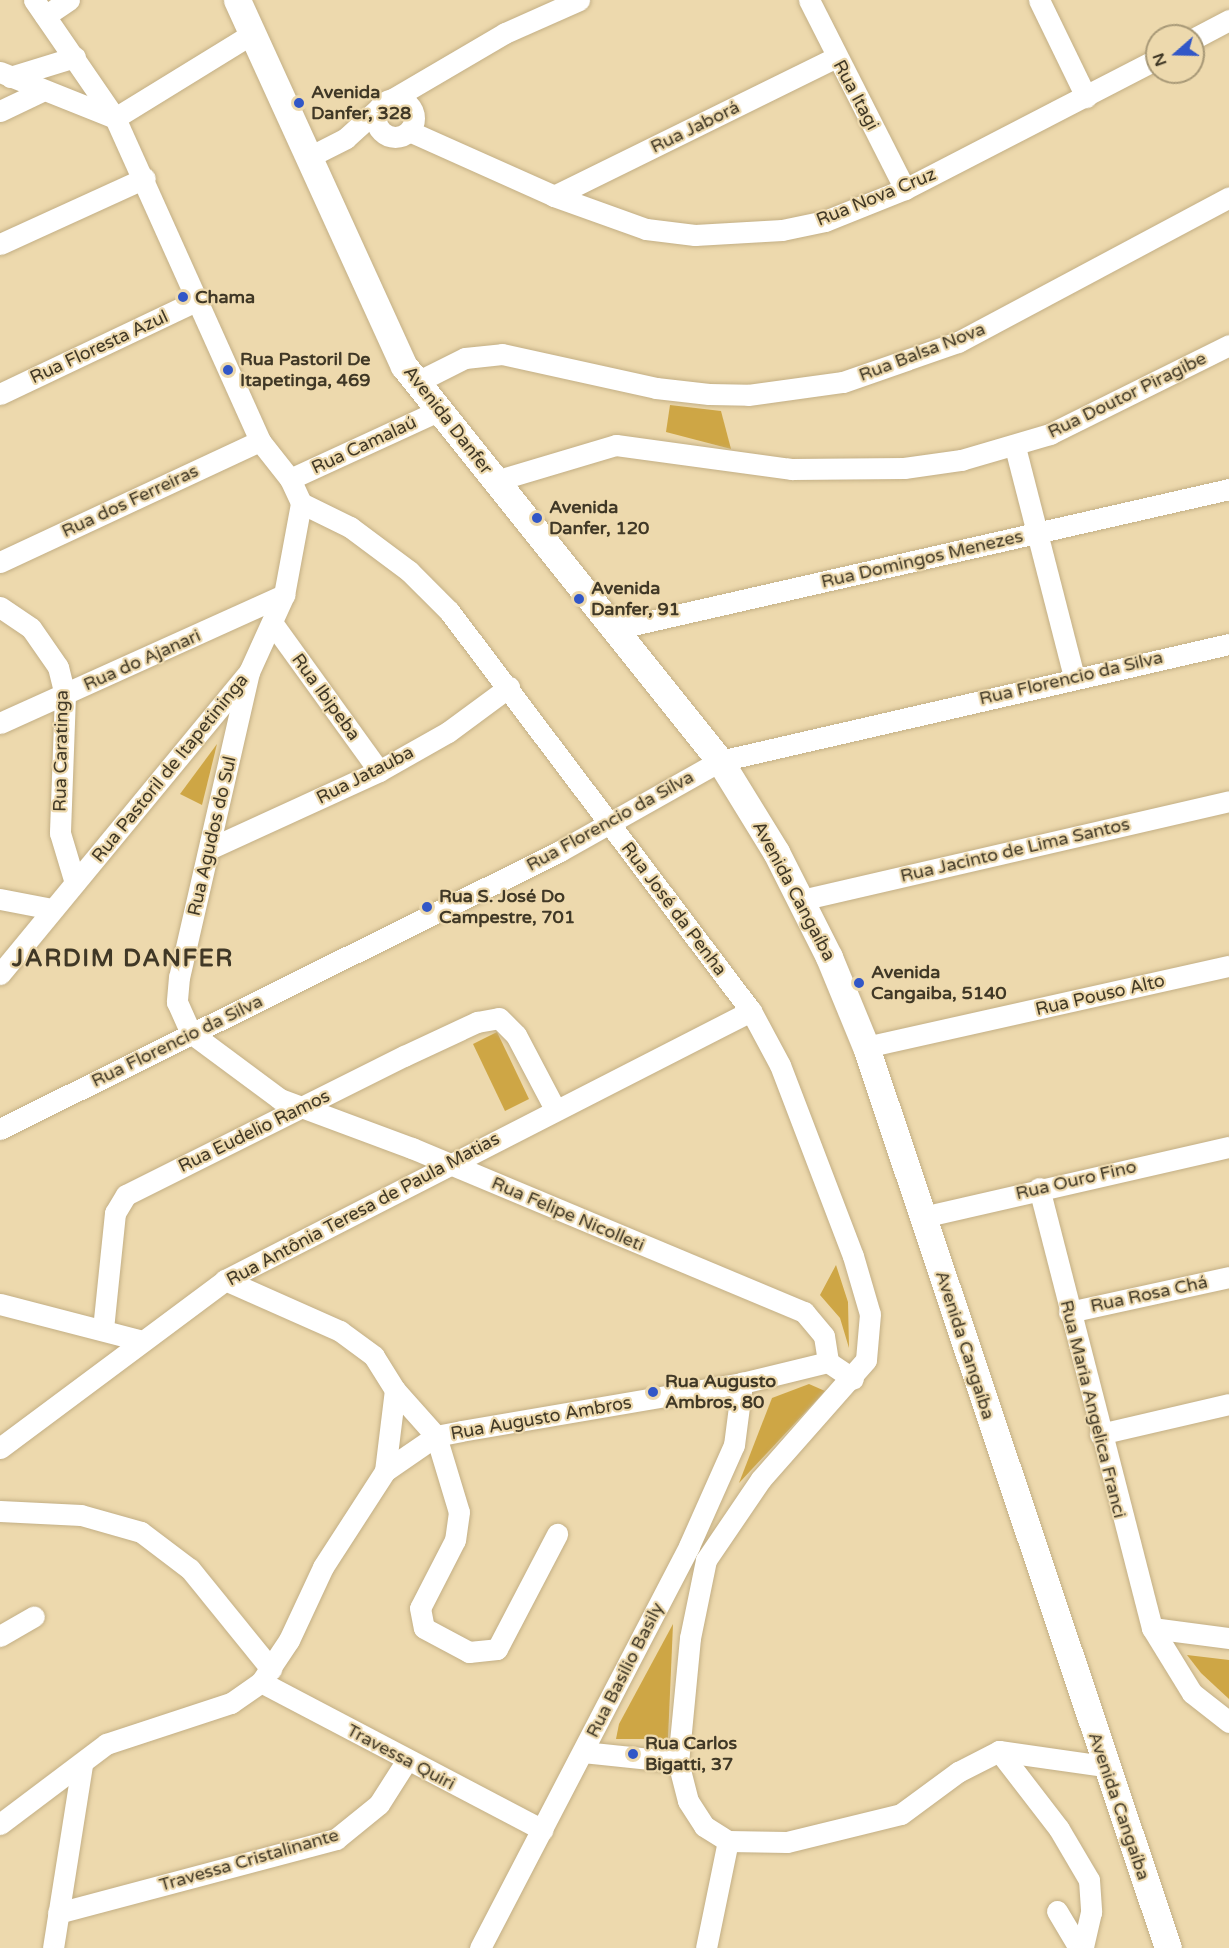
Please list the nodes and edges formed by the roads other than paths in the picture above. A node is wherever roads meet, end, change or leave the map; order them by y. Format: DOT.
graph roads {
  1 [pos="69,0"];
  2 [pos="579,0"];
  3 [pos="809,0"];
  4 [pos="1039,0"];
  5 [pos="245,3"];
  6 [pos="39,8"];
  7 [pos="1229,20"];
  8 [pos="253,33"];
  9 [pos="1205,33"];
  10 [pos="75,57"];
  11 [pos="836,57"];
  12 [pos="1145,65"];
  13 [pos="5,74"];
  14 [pos="430,75"];
  15 [pos="40,92"];
  16 [pos="1086,97"];
  17 [pos="384,104"];
  18 [pos="411,108"];
  19 [pos="0,111"];
  20 [pos="115,118"];
  21 [pos="400,134"];
  22 [pos="346,138"];
  23 [pos="311,156"];
  24 [pos="145,178"];
  25 [pos="906,189"];
  26 [pos="554,196"];
  27 [pos="1229,197"];
  28 [pos="0,244"];
  29 [pos="198,300"];
  30 [pos="1229,345"];
  31 [pos="415,383"];
  32 [pos="0,394"];
  33 [pos="438,411"];
  34 [pos="260,441"];
  35 [pos="1015,447"];
  36 [pos="290,479"];
  37 [pos="495,481"];
  38 [pos="1229,489"];
  39 [pos="301,503"];
  40 [pos="1038,533"];
  41 [pos="0,562"];
  42 [pos="284,595"];
  43 [pos="0,607"];
  44 [pos="273,624"];
  45 [pos="615,629"];
  46 [pos="1229,644"];
  47 [pos="249,672"];
  48 [pos="1074,676"];
  49 [pos="509,687"];
  50 [pos="65,694"];
  51 [pos="0,723"];
  52 [pos="720,761"];
  53 [pos="379,771"];
  54 [pos="1229,801"];
  55 [pos="610,824"];
  56 [pos="211,848"];
  57 [pos="75,883"];
  58 [pos="0,898"];
  59 [pos="801,900"];
  60 [pos="52,909"];
  61 [pos="1229,966"];
  62 [pos="0,974"];
  63 [pos="751,1011"];
  64 [pos="191,1033"];
  65 [pos="866,1047"];
  66 [pos="301,1108"];
  67 [pos="555,1109"];
  68 [pos="0,1129"];
  69 [pos="1229,1147"];
  70 [pos="447,1163"];
  71 [pos="1039,1188"];
  72 [pos="923,1217"];
  73 [pos="1229,1277"];
  74 [pos="225,1280"];
  75 [pos="0,1304"];
  76 [pos="1069,1312"];
  77 [pos="103,1329"];
  78 [pos="139,1340"];
  79 [pos="828,1362"];
  80 [pos="854,1379"];
  81 [pos="742,1383"];
  82 [pos="395,1390"];
  83 [pos="1229,1404"];
  84 [pos="1100,1434"];
  85 [pos="436,1436"];
  86 [pos="0,1448"];
  87 [pos="385,1472"];
  88 [pos="0,1511"];
  89 [pos="557,1534"];
  90 [pos="689,1546"];
  91 [pos="706,1560"];
  92 [pos="34,1616"];
  93 [pos="1152,1628"];
  94 [pos="0,1636"];
  95 [pos="1229,1638"];
  96 [pos="266,1675"];
  97 [pos="1229,1722"];
  98 [pos="999,1751"];
  99 [pos="583,1752"];
  100 [pos="407,1760"];
  101 [pos="678,1762"];
  102 [pos="82,1764"];
  103 [pos="1106,1766"];
  104 [pos="0,1824"];
  105 [pos="543,1830"];
  106 [pos="728,1841"];
  107 [pos="1057,1911"];
  108 [pos="58,1913"];
  109 [pos="53,1948"];
  110 [pos="480,1948"];
  111 [pos="706,1948"];
  112 [pos="1081,1948"];
  113 [pos="1168,1948"];
  1 -- 6 [label="street"];
  2 -- 14 [label="street"];
  3 -- 11 [label="street, Rua Itagi"];
  4 -- 16 [label="street"];
  5 -- 8 [label="main road, Avenida Danfer"];
  6 -- 10 [label="street"];
  7 -- 9 [label="street"];
  8 -- 20 [label="street"];
  8 -- 23 [label="main road, Avenida Danfer"];
  10 -- 13 [label="street"];
  10 -- 20 [label="street"];
  11 -- 25 [label="street, Rua Itagi"];
  11 -- 26 [label="street, Rua Jaborá"];
  12 -- 16 [label="street, Rua Nova Cruz"];
  13 -- 15 [label="street"];
  14 -- 17 [label="street"];
  14 -- 18 [label="street"];
  15 -- 19 [label="street"];
  15 -- 20 [label="street"];
  16 -- 25 [label="street, Rua Nova Cruz"];
  17 -- 18 [label="street"];
  17 -- 21 [label="street"];
  17 -- 22 [label="street"];
  18 -- 21 [label="street"];
  20 -- 24 [label="street"];
  21 -- 22 [label="street"];
  21 -- 26 [label="street, Rua Nova Cruz"];
  22 -- 23 [label="street"];
  23 -- 31 [label="main road, Avenida Danfer"];
  24 -- 28 [label="street"];
  24 -- 29 [label="street"];
  25 -- 26 [label="street, Rua Nova Cruz"];
  27 -- 31 [label="street, Rua Balsa Nova"];
  29 -- 32 [label="street, Rua Floresta Azul"];
  29 -- 34 [label="street"];
  30 -- 35 [label="street, Rua Doutor Piragibe"];
  31 -- 33 [label="main road, Avenida Danfer"];
  33 -- 36 [label="street, Rua Camalaú"];
  33 -- 37 [label="main road, Avenida Danfer"];
  34 -- 36 [label="street"];
  34 -- 41 [label="street, Rua dos Ferreiras"];
  35 -- 37 [label="street, Rua Doutor Piragibe"];
  35 -- 40 [label="street"];
  36 -- 39 [label="street"];
  37 -- 45 [label="main road, Avenida Danfer"];
  38 -- 40 [label="street, Rua Domingos Menezes"];
  39 -- 42 [label="street, Rua Pastoril de Itapetininga"];
  39 -- 49 [label="street, Rua José da Penha"];
  40 -- 45 [label="street, Rua Domingos Menezes"];
  40 -- 48 [label="street"];
  42 -- 44 [label="street, Rua Pastoril de Itapetininga"];
  42 -- 50 [label="street, Rua do Ajanari"];
  43 -- 50 [label="street, Rua Caratinga"];
  44 -- 47 [label="street, Rua Pastoril de Itapetininga"];
  44 -- 53 [label="street, Rua Ibipeba"];
  45 -- 52 [label="main road, Avenida Danfer"];
  46 -- 48 [label="street, Rua Florencio da Silva"];
  47 -- 56 [label="street, Rua Agudos do Sul"];
  47 -- 57 [label="street, Rua Pastoril de Itapetininga"];
  48 -- 52 [label="street, Rua Florencio da Silva"];
  49 -- 53 [label="street, Rua Jatauba"];
  49 -- 55 [label="street, Rua José da Penha"];
  50 -- 51 [label="street, Rua do Ajanari"];
  50 -- 57 [label="street, Rua Caratinga"];
  52 -- 55 [label="street, Rua Florencio da Silva"];
  52 -- 59 [label="main road, Avenida Cangaíba"];
  53 -- 56 [label="street, Rua Jatauba"];
  54 -- 59 [label="street, Rua Jacinto de Lima Santos"];
  55 -- 63 [label="street, Rua José da Penha"];
  55 -- 64 [label="street, Rua Florencio da Silva"];
  56 -- 64 [label="street, Rua Agudos do Sul"];
  57 -- 60 [label="street, Rua Pastoril de Itapetininga"];
  58 -- 60 [label="street"];
  59 -- 65 [label="main road, Avenida Cangaíba"];
  60 -- 62 [label="street, Rua Pastoril de Itapetininga"];
  61 -- 65 [label="street, Rua Pouso Alto"];
  63 -- 67 [label="street, Rua Antônia Teresa de Paula Matias"];
  63 -- 80 [label="street, Rua José da Penha"];
  64 -- 66 [label="street, Rua Felipe Nicolleti"];
  64 -- 68 [label="street, Rua Florencio da Silva"];
  65 -- 72 [label="main road, Avenida Cangaíba"];
  66 -- 67 [label="street, Rua Eudelio Ramos"];
  66 -- 70 [label="street, Rua Felipe Nicolleti"];
  66 -- 77 [label="street, Rua Eudelio Ramos"];
  67 -- 70 [label="street, Rua Antônia Teresa de Paula Matias"];
  69 -- 71 [label="street, Rua Ouro Fino"];
  70 -- 74 [label="street, Rua Antônia Teresa de Paula Matias"];
  70 -- 79 [label="street, Rua Felipe Nicolleti"];
  71 -- 72 [label="street, Rua Ouro Fino"];
  71 -- 76 [label="street, Rua Maria Angelica Franci"];
  72 -- 103 [label="main road, Avenida Cangaíba"];
  73 -- 76 [label="street, Rua Rosa Chá"];
  74 -- 78 [label="street, Rua Antônia Teresa de Paula Matias"];
  74 -- 82 [label="street, Rua Augusto Ambros"];
  75 -- 77 [label="street"];
  76 -- 84 [label="street, Rua Maria Angelica Franci"];
  77 -- 78 [label="street"];
  78 -- 86 [label="street, Rua Antônia Teresa de Paula Matias"];
  79 -- 80 [label="street"];
  79 -- 81 [label="street, Rua Augusto Ambros"];
  80 -- 91 [label="street, Rua José da Penha"];
  81 -- 85 [label="street, Rua Augusto Ambros"];
  81 -- 90 [label="street, Rua Basilio Basily"];
  82 -- 85 [label="street, Rua Augusto Ambros"];
  82 -- 87 [label="street"];
  83 -- 84 [label="street"];
  84 -- 93 [label="street, Rua Maria Angelica Franci"];
  85 -- 87 [label="street, Rua Augusto Ambros"];
  85 -- 89 [label="street"];
  87 -- 96 [label="street"];
  88 -- 96 [label="street"];
  90 -- 91 [label="street"];
  90 -- 99 [label="street, Rua Basilio Basily"];
  91 -- 101 [label="street"];
  92 -- 94 [label="street"];
  93 -- 95 [label="street"];
  93 -- 97 [label="street, Rua Maria Angelica Franci"];
  96 -- 100 [label="street, Travessa Quiri"];
  96 -- 102 [label="street"];
  98 -- 103 [label="street"];
  98 -- 106 [label="street"];
  98 -- 112 [label="street"];
  99 -- 101 [label="street"];
  99 -- 105 [label="street, Rua Basilio Basily"];
  100 -- 105 [label="street, Travessa Quiri"];
  100 -- 108 [label="street, Travessa Cristalinante"];
  101 -- 106 [label="street"];
  102 -- 104 [label="street"];
  102 -- 108 [label="street"];
  103 -- 113 [label="main road, Avenida Cangaíba"];
  105 -- 110 [label="street, Rua Basilio Basily"];
  106 -- 111 [label="street"];
  107 -- 112 [label="street"];
  108 -- 109 [label="street"];
}
